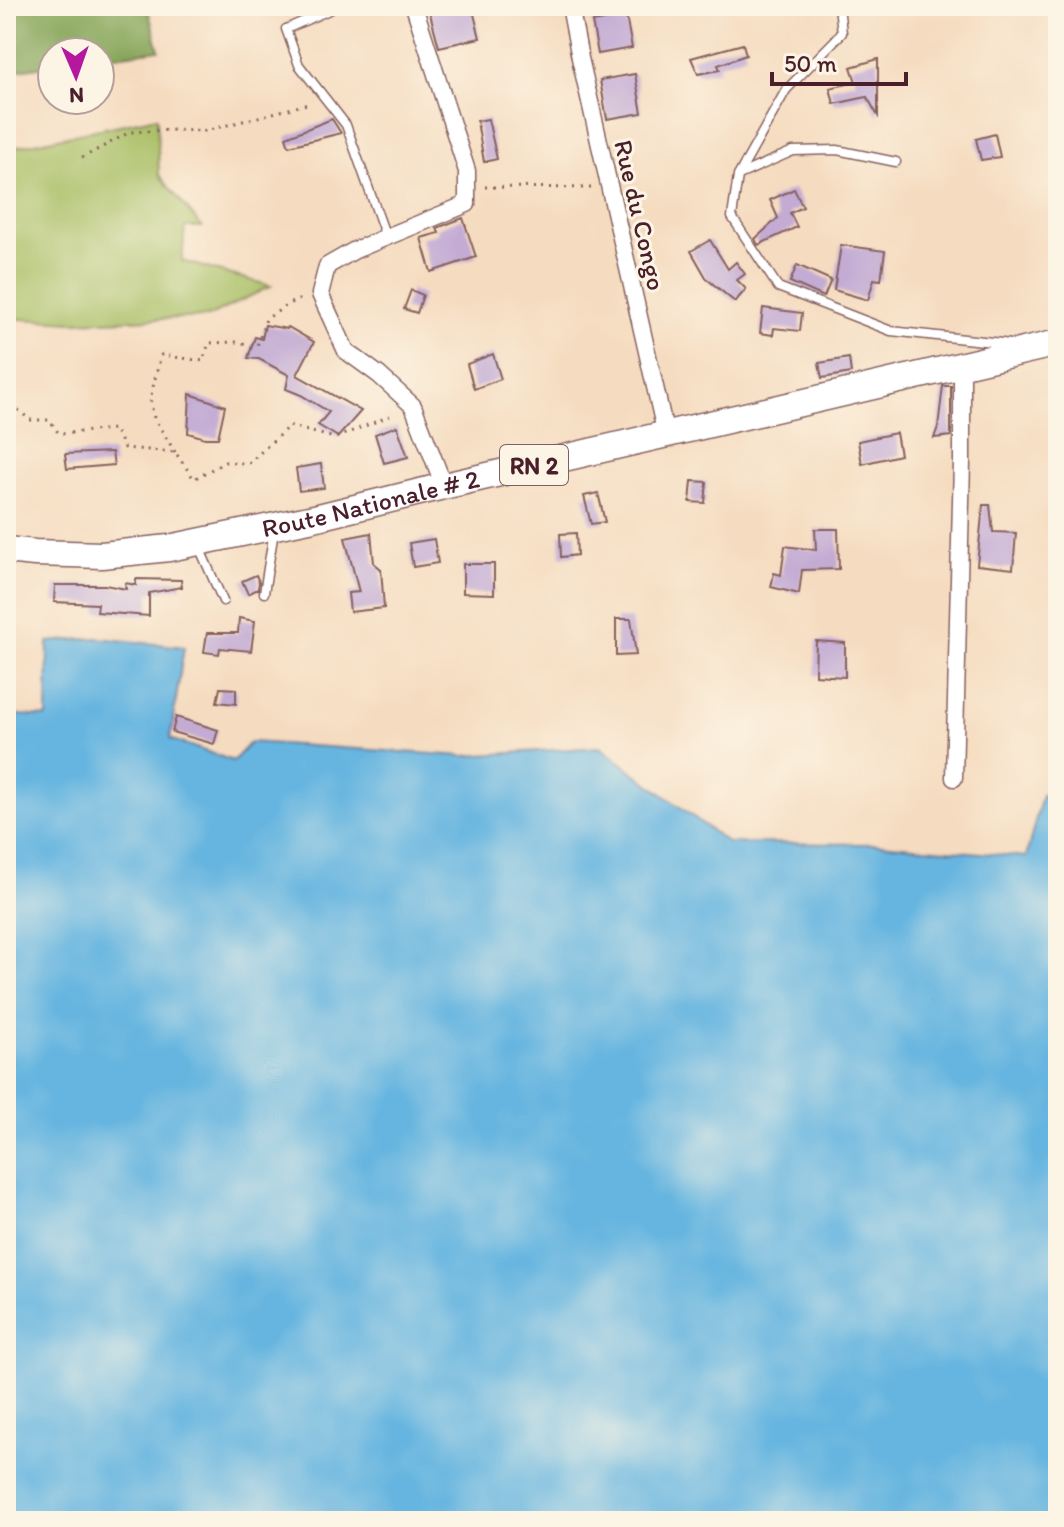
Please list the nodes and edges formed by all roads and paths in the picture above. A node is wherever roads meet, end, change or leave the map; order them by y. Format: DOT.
graph roads {
  1 [pos="338,6"];
  2 [pos="414,6"];
  3 [pos="570,6"];
  4 [pos="839,6"];
  5 [pos="326,100"];
  6 [pos="82,158"];
  7 [pos="896,162"];
  8 [pos="738,176"];
  9 [pos="467,187"];
  10 [pos="609,188"];
  11 [pos="386,237"];
  12 [pos="320,294"];
  13 [pos="1049,345"];
  14 [pos="962,366"];
  15 [pos="6,399"];
  16 [pos="413,406"];
  17 [pos="666,435"];
  18 [pos="175,452"];
  19 [pos="444,486"];
  20 [pos="275,526"];
  21 [pos="197,542"];
  22 [pos="6,550"];
  23 [pos="264,593"];
  24 [pos="223,601"];
  25 [pos="954,778"];
  1 -- 5 [label="lane"];
  2 -- 9 [label="street"];
  3 -- 10 [label="street, Rue du Congo"];
  4 -- 8 [label="lane"];
  5 -- 6 [label="path"];
  5 -- 11 [label="lane"];
  7 -- 8 [label="lane"];
  8 -- 13 [label="lane"];
  9 -- 10 [label="path"];
  9 -- 11 [label="street"];
  10 -- 17 [label="street, Rue du Congo"];
  11 -- 12 [label="street"];
  12 -- 16 [label="street"];
  12 -- 18 [label="path"];
  13 -- 14 [label="main road, Route Nationale # 2 / RN 2"];
  14 -- 17 [label="main road, Route Nationale # 2 / RN 2"];
  14 -- 25 [label="street"];
  15 -- 18 [label="path"];
  16 -- 18 [label="path"];
  16 -- 19 [label="street"];
  17 -- 19 [label="main road, Route Nationale # 2 / RN 2"];
  19 -- 20 [label="main road, Route Nationale # 2 / RN 2"];
  20 -- 21 [label="main road, Route Nationale # 2 / RN 2"];
  20 -- 23 [label="lane"];
  21 -- 22 [label="main road, Route Nationale # 2 / RN 2"];
  21 -- 24 [label="lane"];
}
